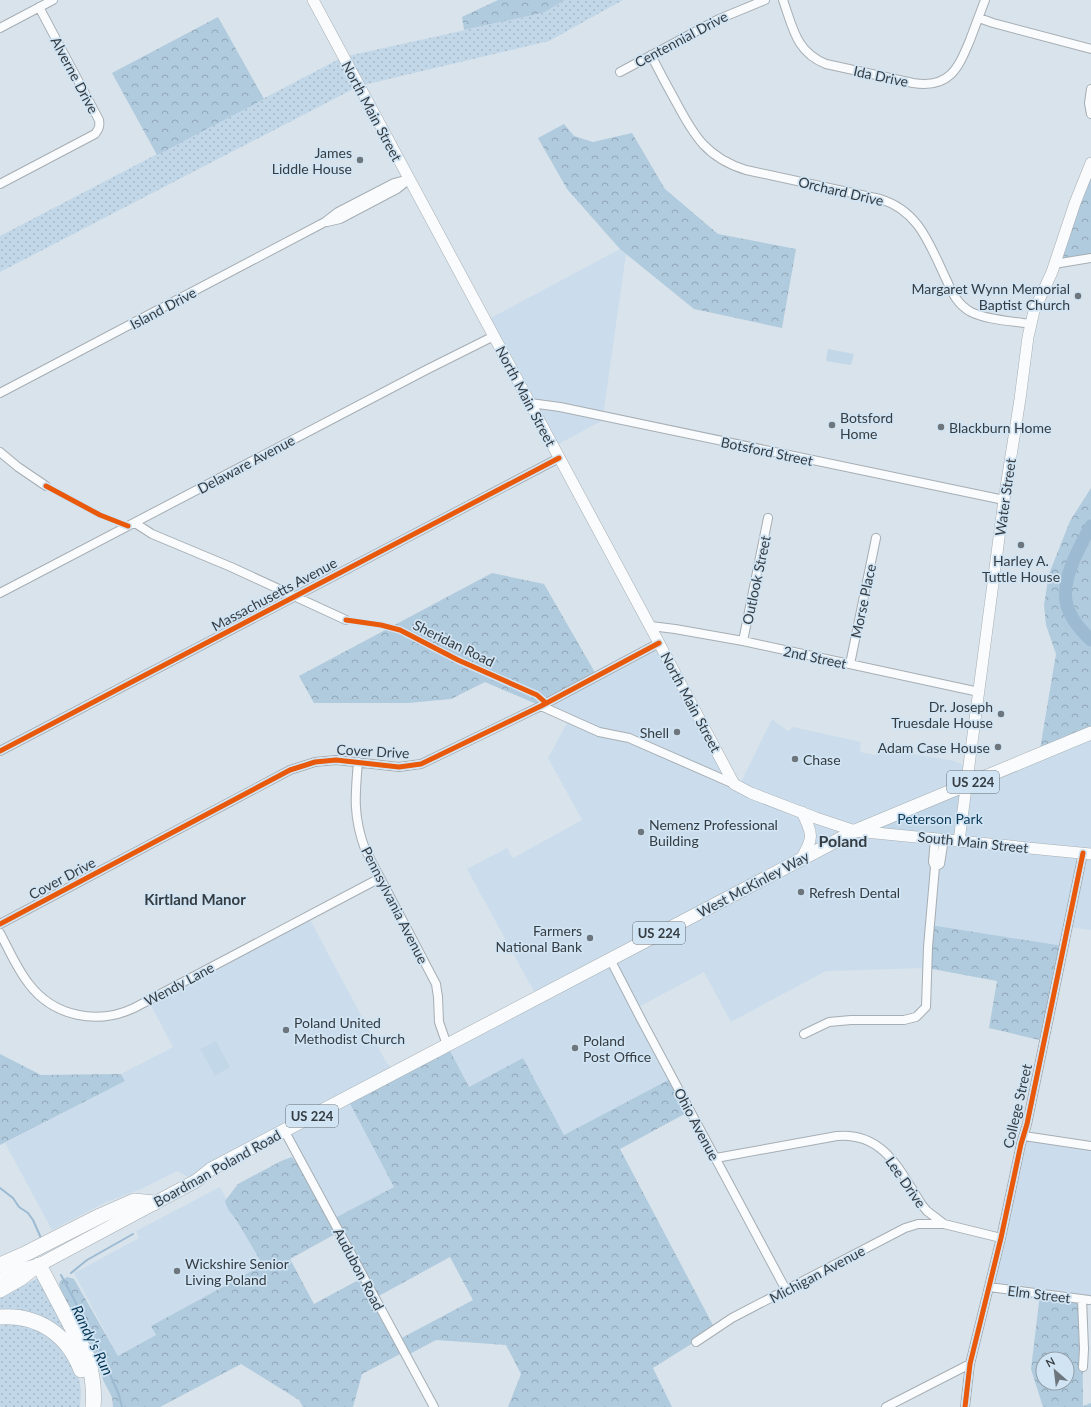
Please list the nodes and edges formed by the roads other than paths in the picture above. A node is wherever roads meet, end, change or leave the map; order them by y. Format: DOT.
graph roads {
  1 [pos="53,0"];
  2 [pos="312,0"];
  3 [pos="765,0"];
  4 [pos="783,0"];
  5 [pos="985,0"];
  6 [pos="39,8"];
  7 [pos="979,18"];
  8 [pos="0,28"];
  9 [pos="1091,49"];
  10 [pos="651,55"];
  11 [pos="620,72"];
  12 [pos="1091,89"];
  13 [pos="1091,114"];
  14 [pos="1091,163"];
  15 [pos="409,179"];
  16 [pos="0,184"];
  17 [pos="1091,258"];
  18 [pos="1054,264"];
  19 [pos="1030,324"];
  20 [pos="494,336"];
  21 [pos="0,393"];
  22 [pos="530,403"];
  23 [pos="0,452"];
  24 [pos="559,458"];
  25 [pos="46,486"];
  26 [pos="1004,500"];
  27 [pos="768,518"];
  28 [pos="135,523"];
  29 [pos="876,538"];
  30 [pos="0,594"];
  31 [pos="295,597"];
  32 [pos="346,620"];
  33 [pos="651,626"];
  34 [pos="743,641"];
  35 [pos="659,642"];
  36 [pos="850,664"];
  37 [pos="979,692"];
  38 [pos="541,706"];
  39 [pos="1091,734"];
  40 [pos="0,751"];
  41 [pos="358,762"];
  42 [pos="734,784"];
  43 [pos="966,785"];
  44 [pos="802,812"];
  45 [pos="855,831"];
  46 [pos="940,839"];
  47 [pos="959,841"];
  48 [pos="1087,853"];
  49 [pos="801,859"];
  50 [pos="380,878"];
  51 [pos="0,924"];
  52 [pos="0,933"];
  53 [pos="610,959"];
  54 [pos="524,1004"];
  55 [pos="804,1034"];
  56 [pos="447,1045"];
  57 [pos="284,1130"];
  58 [pos="1024,1136"];
  59 [pos="1091,1146"];
  60 [pos="716,1158"];
  61 [pos="154,1203"];
  62 [pos="944,1224"];
  63 [pos="1001,1238"];
  64 [pos="0,1265"];
  65 [pos="39,1265"];
  66 [pos="0,1280"];
  67 [pos="989,1287"];
  68 [pos="786,1290"];
  69 [pos="0,1291"];
  70 [pos="0,1317"];
  71 [pos="696,1342"];
  72 [pos="970,1364"];
  73 [pos="1083,1367"];
  74 [pos="86,1407"];
  75 [pos="93,1407"];
  76 [pos="434,1407"];
  77 [pos="886,1407"];
  78 [pos="965,1407"];
  1 -- 6 [label="street"];
  2 -- 15 [label="main road, North Main Street"];
  3 -- 10 [label="street, Centennial Drive"];
  4 -- 7 [label="street, Ida Drive"];
  5 -- 7 [label="street"];
  6 -- 8 [label="street"];
  6 -- 16 [label="street, Alverne Drive"];
  7 -- 9 [label="street"];
  10 -- 11 [label="street, Centennial Drive"];
  10 -- 19 [label="street, Orchard Drive"];
  12 -- 13 [label="street"];
  14 -- 18 [label="main road, Water Street"];
  15 -- 20 [label="main road, North Main Street"];
  15 -- 21 [label="street, Island Drive"];
  17 -- 18 [label="street"];
  18 -- 19 [label="main road, Water Street"];
  19 -- 26 [label="main road, Water Street"];
  20 -- 22 [label="main road, North Main Street"];
  20 -- 28 [label="street, Delaware Avenue"];
  22 -- 24 [label="main road, North Main Street"];
  22 -- 26 [label="street, Botsford Street"];
  23 -- 25 [label="street"];
  24 -- 31 [label="street, Massachusetts Avenue"];
  24 -- 33 [label="main road, North Main Street"];
  26 -- 37 [label="main road, Water Street"];
  27 -- 34 [label="street, Outlook Street"];
  28 -- 30 [label="street, Delaware Avenue"];
  28 -- 31 [label="street"];
  29 -- 36 [label="street, Morse Place"];
  31 -- 32 [label="street"];
  31 -- 40 [label="street, Massachusetts Avenue"];
  33 -- 34 [label="street, 2nd Street"];
  33 -- 35 [label="main road, North Main Street"];
  34 -- 36 [label="street, 2nd Street"];
  35 -- 38 [label="street, Cover Drive"];
  35 -- 42 [label="main road, North Main Street"];
  36 -- 37 [label="street, 2nd Street"];
  37 -- 43 [label="main road, Water Street"];
  38 -- 41 [label="street, Cover Drive"];
  38 -- 42 [label="street"];
  39 -- 43 [label="main road, US 224"];
  41 -- 50 [label="street, Pennsylvania Avenue"];
  41 -- 51 [label="street, Cover Drive"];
  42 -- 44 [label="main road"];
  43 -- 45 [label="main road, US 224"];
  43 -- 47 [label="main road, Water Street"];
  44 -- 45 [label="main road"];
  44 -- 49 [label="main road"];
  45 -- 46 [label="main road, South Main Street"];
  45 -- 49 [label="main road, West McKinley Way / US 224"];
  46 -- 47 [label="main road, South Main Street"];
  46 -- 55 [label="street"];
  47 -- 48 [label="main road, South Main Street"];
  48 -- 58 [label="street, College Street"];
  49 -- 53 [label="main road, West McKinley Way / US 224"];
  50 -- 52 [label="street, Wendy Lane"];
  50 -- 56 [label="street, Pennsylvania Avenue"];
  53 -- 54 [label="main road, West McKinley Way / US 224"];
  53 -- 60 [label="street, Ohio Avenue"];
  54 -- 56 [label="main road, Boardman Poland Road / US 224"];
  56 -- 57 [label="main road, Boardman Poland Road / US 224"];
  57 -- 61 [label="main road, Boardman Poland Road / US 224"];
  57 -- 76 [label="street, Audubon Road"];
  58 -- 59 [label="street"];
  58 -- 63 [label="street, College Street"];
  60 -- 62 [label="street, Lee Drive"];
  60 -- 68 [label="street, Ohio Avenue"];
  61 -- 64 [label="highway"];
  61 -- 65 [label="main road, Boardman Poland Road / US 224"];
  62 -- 63 [label="street, Lee Drive"];
  62 -- 68 [label="street, Michigan Avenue"];
  63 -- 67 [label="street, College Street"];
  65 -- 66 [label="main road, Boardman Poland Road / US 224"];
  65 -- 69 [label="main road, Boardman Poland Road / US 224"];
  65 -- 75 [label="highway"];
  67 -- 72 [label="street, College Street"];
  67 -- 73 [label="street, Elm Street"];
  68 -- 71 [label="street, Michigan Avenue"];
  70 -- 74 [label="highway"];
  72 -- 77 [label="street"];
  72 -- 78 [label="street, College Street"];
}
